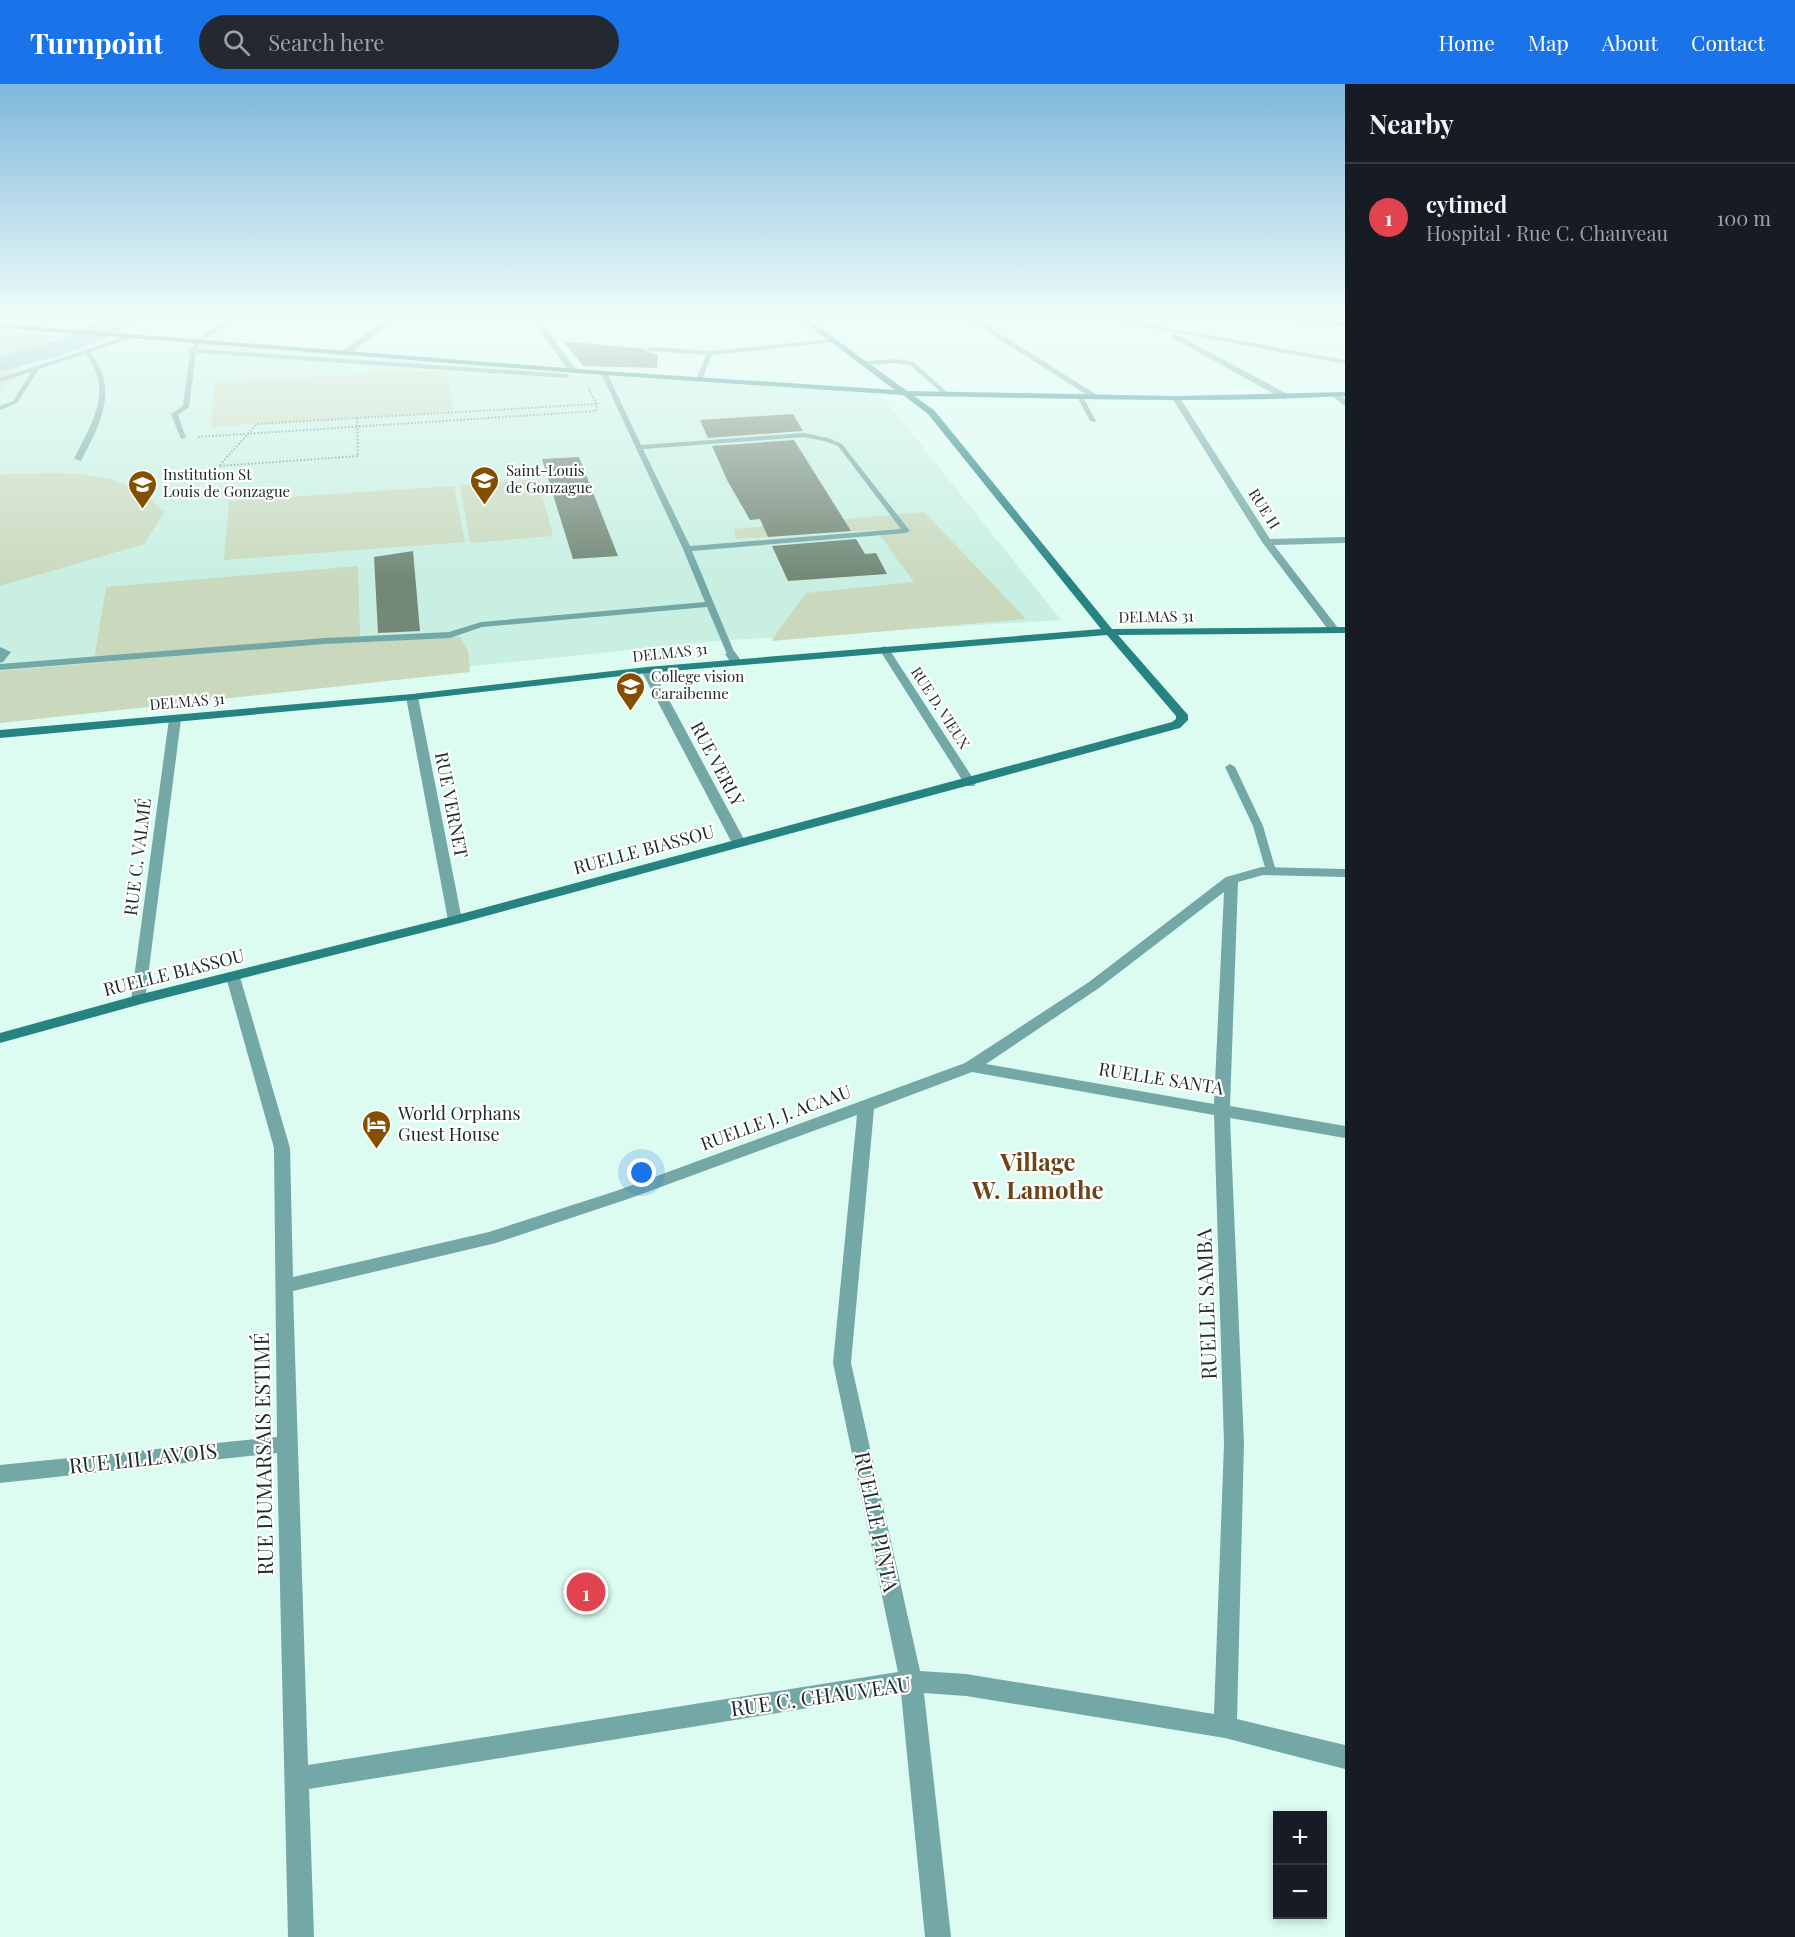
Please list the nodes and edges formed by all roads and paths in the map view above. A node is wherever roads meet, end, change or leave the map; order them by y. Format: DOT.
graph roads {
  1 [pos="101,405"];
  2 [pos="186,405"];
  3 [pos="572,405"];
  4 [pos="597,405"];
  5 [pos="619,405"];
  6 [pos="922,405"];
  7 [pos="1085,405"];
  8 [pos="1181,405"];
  9 [pos="357,418"];
  10 [pos="1093,421"];
  11 [pos="358,428"];
  12 [pos="246,434"];
  13 [pos="183,438"];
  14 [pos="639,447"];
  15 [pos="78,459"];
  16 [pos="1345,540"];
  17 [pos="1267,542"];
  18 [pos="687,549"];
  19 [pos="710,604"];
  20 [pos="1339,630"];
  21 [pos="1109,632"];
  22 [pos="884,649"];
  23 [pos="0,650"];
  24 [pos="734,658"];
  25 [pos="0,660"];
  26 [pos="0,667"];
  27 [pos="647,670"];
  28 [pos="412,697"];
  29 [pos="174,718"];
  30 [pos="0,734"];
  31 [pos="1230,767"];
  32 [pos="970,783"];
  33 [pos="739,843"];
  34 [pos="1271,872"];
  35 [pos="1345,873"];
  36 [pos="1231,880"];
  37 [pos="455,920"];
  38 [pos="233,977"];
  39 [pos="138,1000"];
  40 [pos="0,1038"];
  41 [pos="971,1067"];
  42 [pos="866,1106"];
  43 [pos="1222,1109"];
  44 [pos="1345,1132"];
  45 [pos="284,1286"];
  46 [pos="287,1444"];
  47 [pos="0,1474"];
  48 [pos="910,1681"];
  49 [pos="1225,1727"];
  50 [pos="1345,1757"];
  51 [pos="296,1779"];
  52 [pos="301,1937"];
  53 [pos="938,1937"];
  1 -- 15 [label="lane"];
  2 -- 13 [label="lane"];
  3 -- 9 [label="path"];
  4 -- 11 [label="path"];
  5 -- 14 [label="lane"];
  6 -- 21 [label="street"];
  7 -- 10 [label="lane"];
  8 -- 17 [label="street, RUE H"];
  9 -- 11 [label="path"];
  9 -- 12 [label="path"];
  11 -- 12 [label="path"];
  11 -- 12 [label="path"];
  12 -- 13 [label="path"];
  14 -- 18 [label="lane"];
  14 -- 18 [label="lane"];
  16 -- 17 [label="street"];
  17 -- 20 [label="street, RUE H"];
  18 -- 19 [label="lane"];
  19 -- 24 [label="lane"];
  19 -- 26 [label="lane"];
  20 -- 21 [label="street, DELMAS 31"];
  21 -- 22 [label="street, DELMAS 31"];
  21 -- 32 [label="street, RUELLE BIASSOU"];
  22 -- 24 [label="street, DELMAS 31"];
  22 -- 32 [label="street, RUE D. VIEUX"];
  23 -- 25 [label="lane"];
  24 -- 27 [label="street, DELMAS 31"];
  27 -- 28 [label="street, DELMAS 31"];
  27 -- 33 [label="street, RUE VERLY"];
  28 -- 29 [label="street, DELMAS 31"];
  28 -- 37 [label="street, RUE VERNET"];
  29 -- 30 [label="street, DELMAS 31"];
  29 -- 39 [label="street, RUE C. VALMÉ"];
  31 -- 34 [label="lane"];
  32 -- 33 [label="street, RUELLE BIASSOU"];
  33 -- 37 [label="street, RUELLE BIASSOU"];
  34 -- 35 [label="street"];
  34 -- 36 [label="street"];
  36 -- 41 [label="street, RUELLE J. J. ACAAU"];
  36 -- 43 [label="street, RUELLE SAMBA"];
  37 -- 38 [label="street, RUELLE BIASSOU"];
  38 -- 39 [label="street, RUELLE BIASSOU"];
  38 -- 45 [label="street, RUE DUMARSAIS ESTIMÉ"];
  39 -- 40 [label="street, RUELLE BIASSOU"];
  41 -- 42 [label="street, RUELLE J. J. ACAAU"];
  41 -- 43 [label="street, RUELLE SANTA"];
  42 -- 45 [label="street, RUELLE J. J. ACAAU"];
  42 -- 48 [label="street, RUELLE PINTA"];
  43 -- 44 [label="street, RUELLE SANTA"];
  43 -- 49 [label="street, RUELLE SAMBA"];
  45 -- 46 [label="street, RUE DUMARSAIS ESTIMÉ"];
  46 -- 47 [label="street, RUE LILLAVOIS"];
  46 -- 51 [label="street, RUE DUMARSAIS ESTIMÉ"];
  48 -- 49 [label="street, RUE C. CHAUVEAU"];
  48 -- 51 [label="street, RUE C. CHAUVEAU"];
  48 -- 53 [label="street, RUELLE PINTA"];
  49 -- 50 [label="street, RUE C. CHAUVEAU"];
  51 -- 52 [label="street, RUE DUMARSAIS ESTIMÉ"];
}
